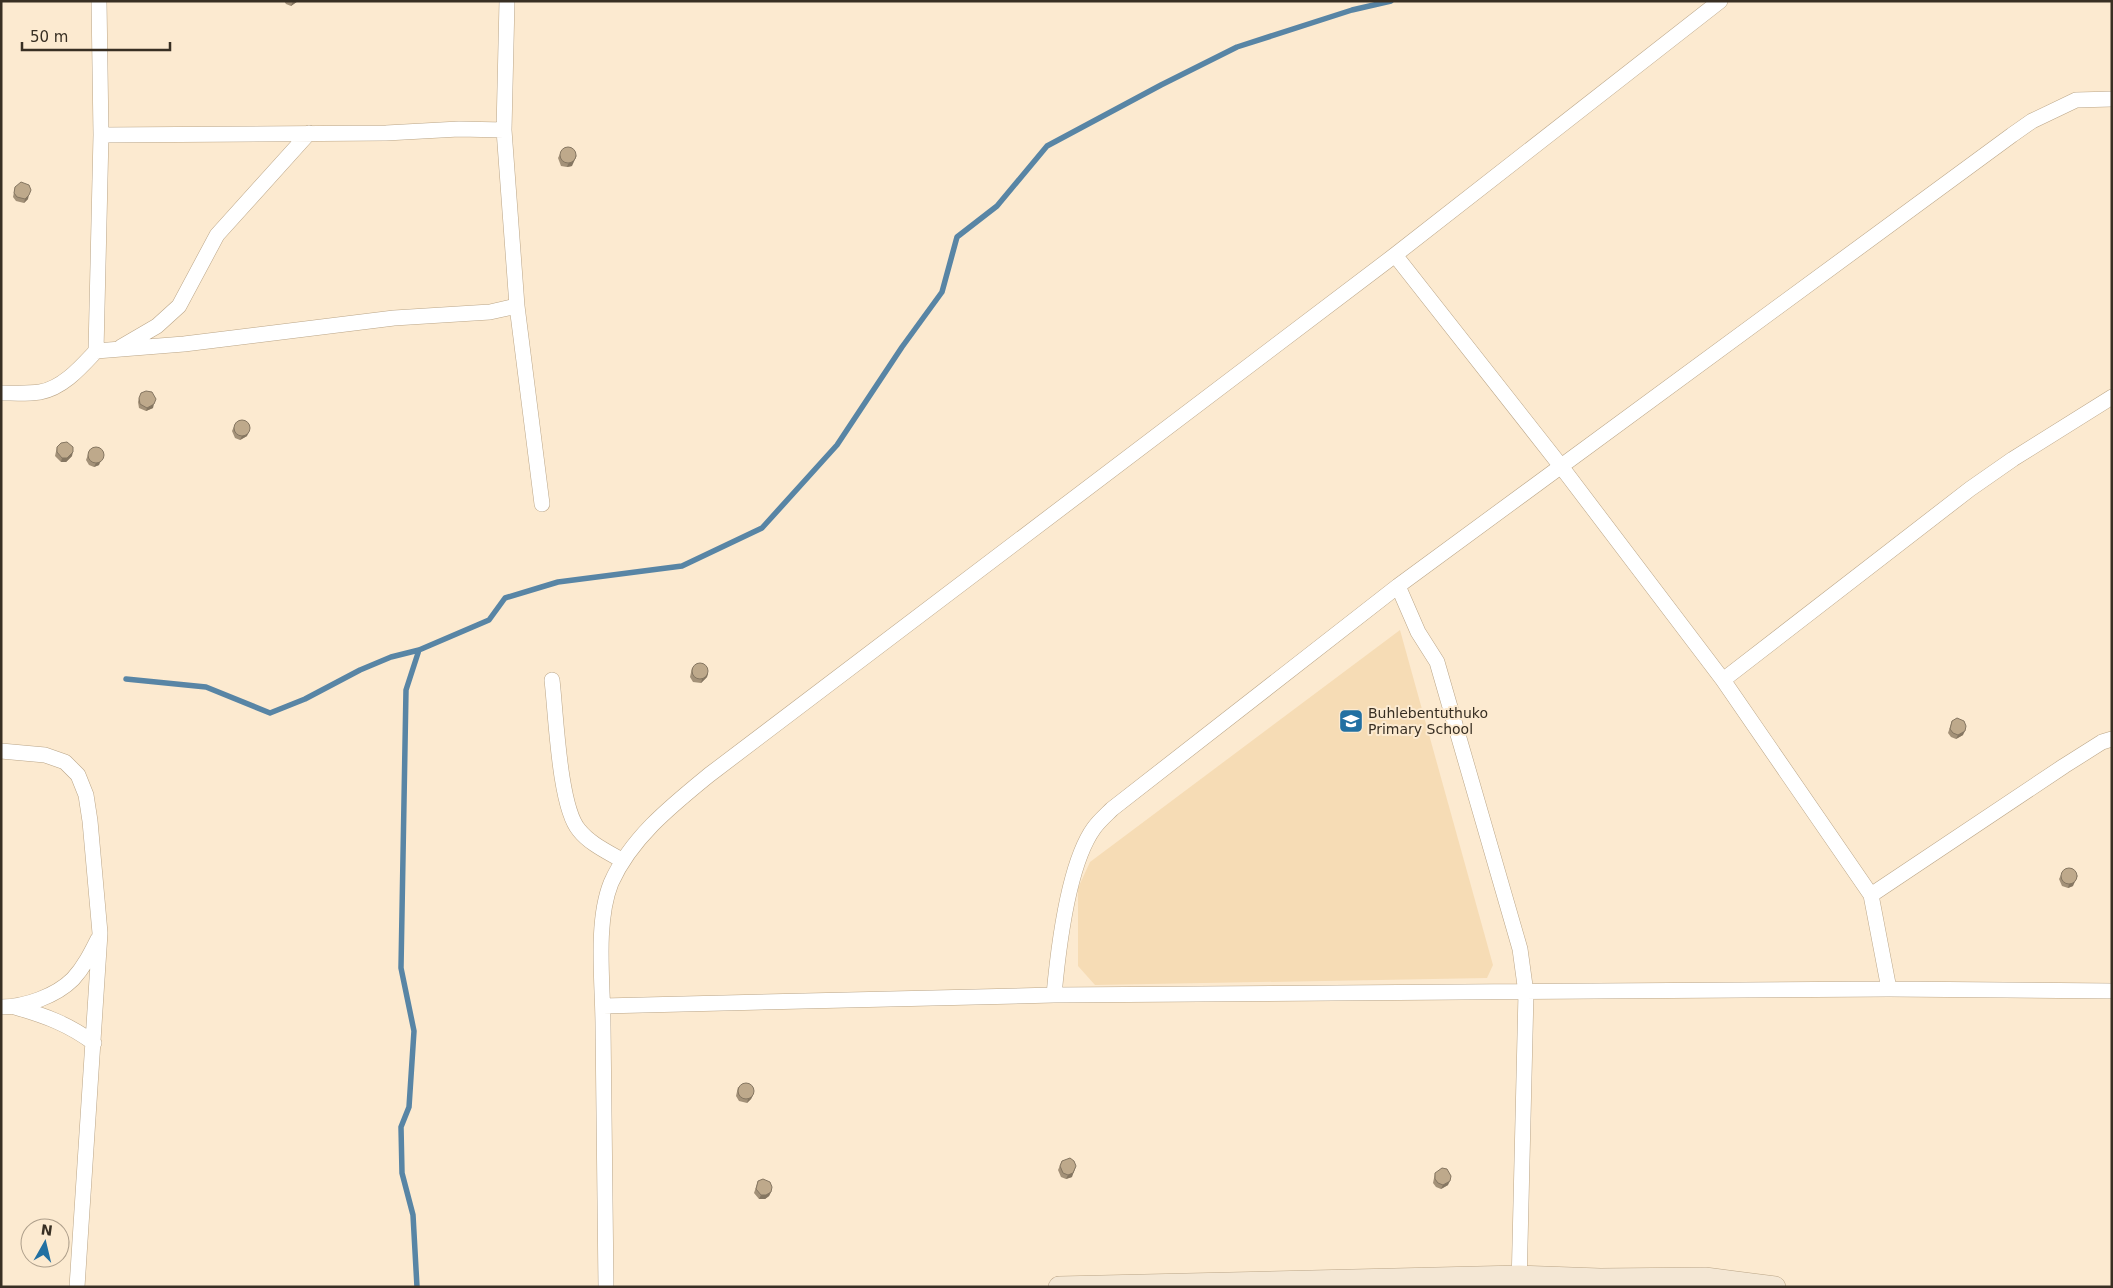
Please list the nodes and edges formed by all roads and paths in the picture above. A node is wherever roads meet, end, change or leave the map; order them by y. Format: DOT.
graph roads {
  1 [pos="99,1"];
  2 [pos="507,1"];
  3 [pos="1720,1"];
  4 [pos="2112,99"];
  5 [pos="504,130"];
  6 [pos="309,133"];
  7 [pos="101,135"];
  8 [pos="1394,254"];
  9 [pos="517,306"];
  10 [pos="118,349"];
  11 [pos="96,352"];
  12 [pos="1,393"];
  13 [pos="2112,397"];
  14 [pos="1560,465"];
  15 [pos="542,504"];
  16 [pos="1398,586"];
  17 [pos="552,680"];
  18 [pos="1724,680"];
  19 [pos="2112,739"];
  20 [pos="1,751"];
  21 [pos="623,861"];
  22 [pos="1871,895"];
  23 [pos="100,933"];
  24 [pos="1889,988"];
  25 [pos="2112,991"];
  26 [pos="1526,992"];
  27 [pos="1054,995"];
  28 [pos="603,1006"];
  29 [pos="8,1007"];
  30 [pos="94,1044"];
  31 [pos="1519,1281"];
  32 [pos="77,1287"];
  33 [pos="606,1287"];
  34 [pos="1059,1287"];
  35 [pos="1775,1287"];
  1 -- 7 [label="street"];
  2 -- 5 [label="street"];
  3 -- 8 [label="street"];
  4 -- 14 [label="street"];
  5 -- 6 [label="street"];
  5 -- 9 [label="street"];
  6 -- 7 [label="street"];
  6 -- 10 [label="street"];
  7 -- 11 [label="street"];
  8 -- 14 [label="street"];
  8 -- 21 [label="street"];
  9 -- 10 [label="street"];
  9 -- 15 [label="street"];
  10 -- 11 [label="street"];
  11 -- 12 [label="street"];
  13 -- 18 [label="street"];
  14 -- 16 [label="street"];
  14 -- 18 [label="street"];
  16 -- 26 [label="street"];
  16 -- 27 [label="street"];
  17 -- 21 [label="street"];
  18 -- 22 [label="street"];
  19 -- 22 [label="street"];
  20 -- 23 [label="street"];
  21 -- 28 [label="street"];
  22 -- 24 [label="street"];
  23 -- 29 [label="street"];
  23 -- 30 [label="street"];
  24 -- 25 [label="street"];
  24 -- 26 [label="street"];
  26 -- 27 [label="street"];
  26 -- 31 [label="street"];
  27 -- 28 [label="street"];
  28 -- 33 [label="street"];
  29 -- 30 [label="street"];
  30 -- 32 [label="street"];
  31 -- 34 [label="street"];
  31 -- 35 [label="street"];
}
